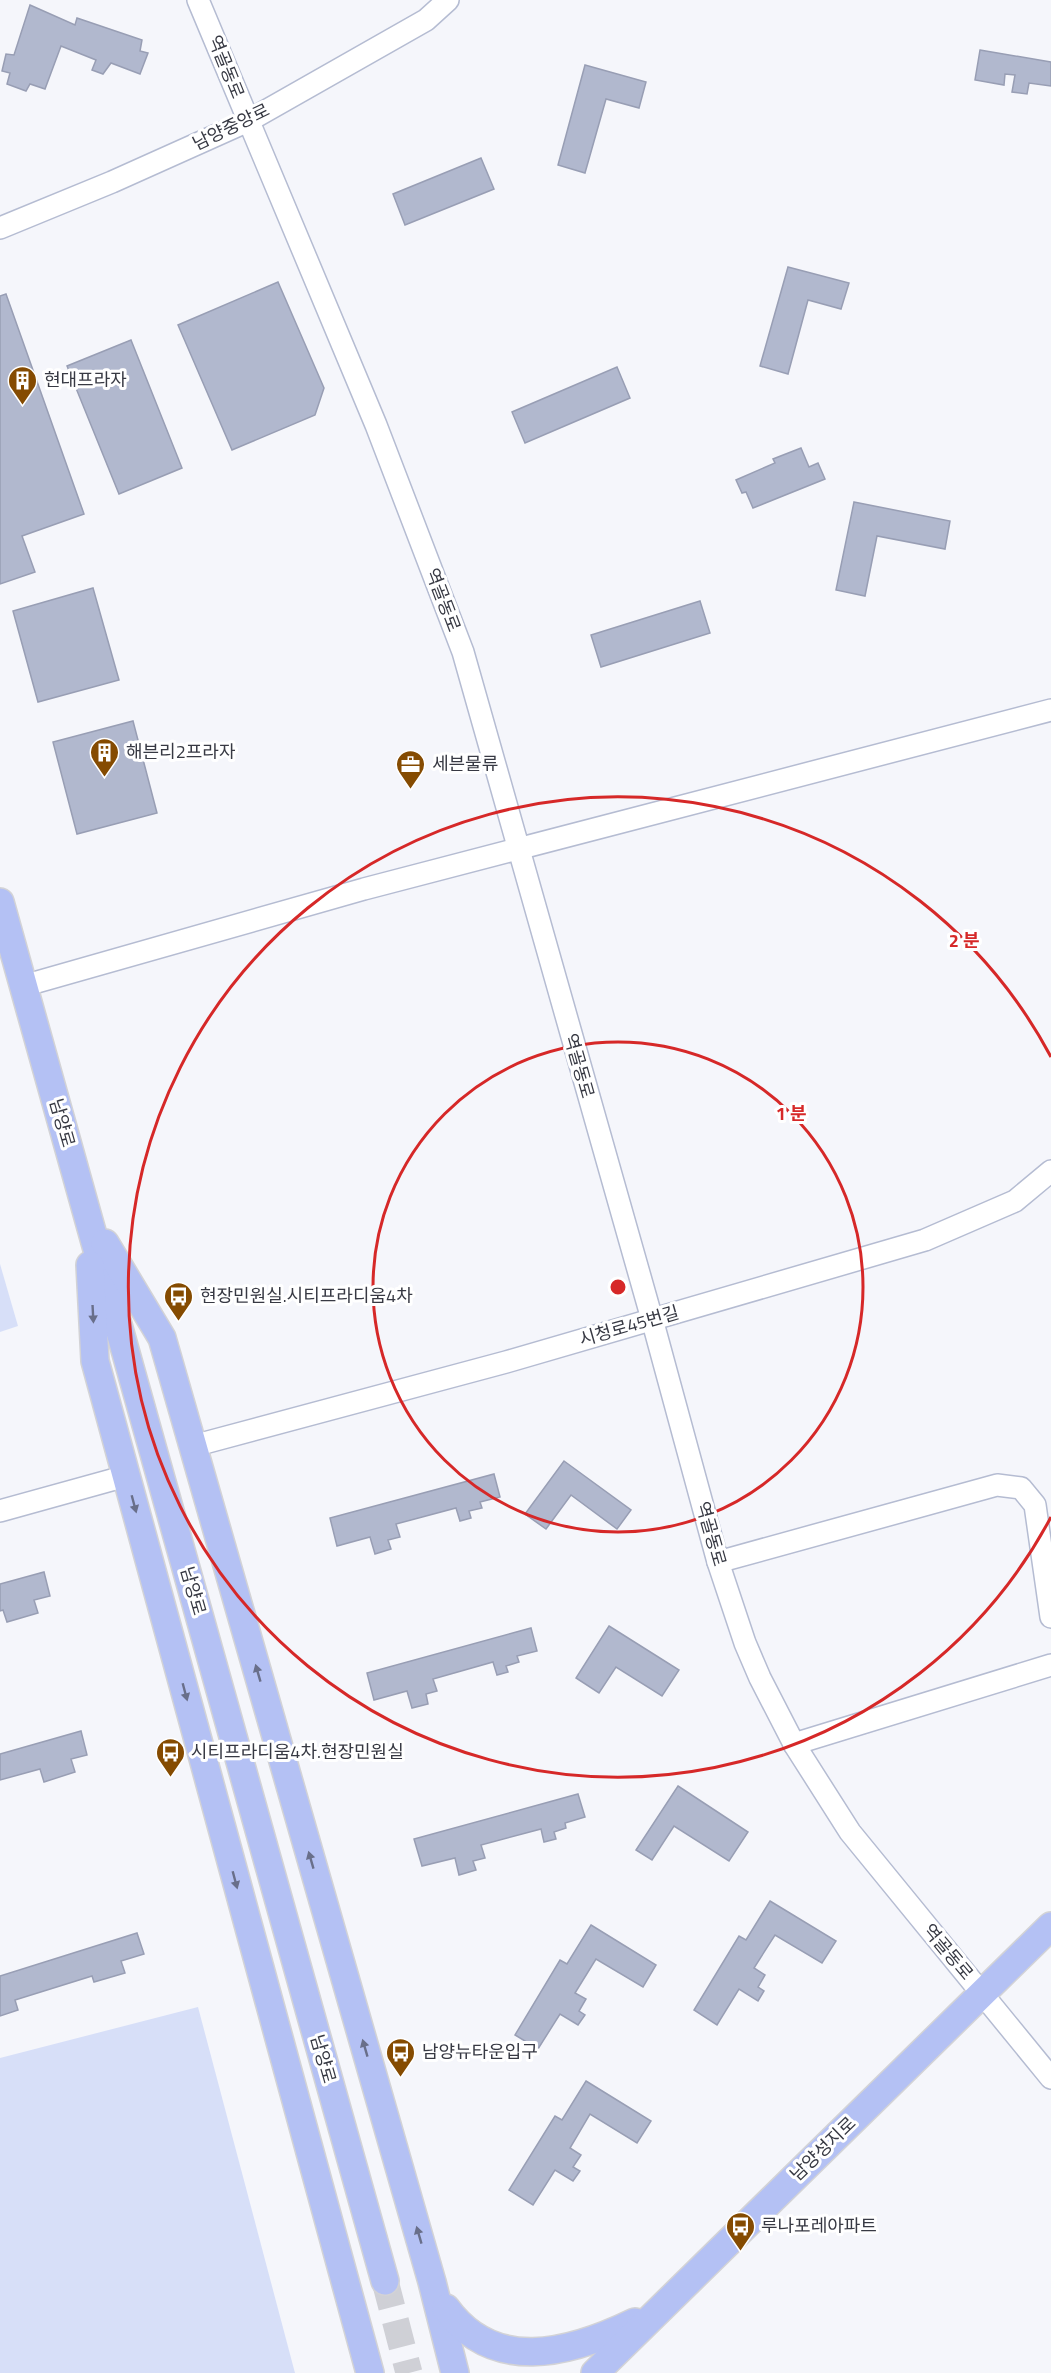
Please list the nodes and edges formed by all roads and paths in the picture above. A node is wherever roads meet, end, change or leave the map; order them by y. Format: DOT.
graph roads {
  1 [pos="198,0"];
  2 [pos="448,0"];
  3 [pos="248,121"];
  4 [pos="0,228"];
  5 [pos="1051,710"];
  6 [pos="518,848"];
  7 [pos="0,902"];
  8 [pos="22,986"];
  9 [pos="1051,1171"];
  10 [pos="87,1213"];
  11 [pos="652,1319"];
  12 [pos="193,1446"];
  13 [pos="126,1476"];
  14 [pos="0,1512"];
  15 [pos="718,1562"];
  16 [pos="1051,1617"];
  17 [pos="1051,1665"];
  18 [pos="794,1744"];
  19 [pos="1051,1926"];
  20 [pos="983,1993"];
  21 [pos="1051,2078"];
  22 [pos="385,2281"];
  23 [pos="432,2282"];
  24 [pos="655,2312"];
  25 [pos="358,2333"];
  26 [pos="453,2371"];
  27 [pos="370,2373"];
  28 [pos="388,2373"];
  29 [pos="595,2373"];
  1 -- 3 [label="street, 역골동로"];
  2 -- 3 [label="street, 남양중앙로"];
  3 -- 4 [label="street, 남양중앙로"];
  3 -- 6 [label="street, 역골동로"];
  5 -- 6 [label="street"];
  6 -- 8 [label="street"];
  6 -- 11 [label="street, 역골동로"];
  7 -- 8 [label="main road, 남양로"];
  8 -- 10 [label="main road, 남양로"];
  9 -- 11 [label="street, 시청로45번길"];
  10 -- 12 [label="main road"];
  10 -- 13 [label="main road, one-way"];
  10 -- 22 [label="main road, 남양로"];
  11 -- 12 [label="street, 시청로45번길"];
  11 -- 15 [label="street, 역골동로"];
  23 -- 12 [label="main road, one-way"];
  13 -- 14 [label="street"];
  13 -- 25 [label="main road, one-way"];
  15 -- 16 [label="street"];
  15 -- 18 [label="street, 역골동로"];
  17 -- 18 [label="street"];
  18 -- 20 [label="street, 역골동로"];
  19 -- 20 [label="main road, 남양성지로"];
  20 -- 21 [label="street, 역골동로"];
  20 -- 24 [label="main road, 남양성지로"];
  23 -- 24 [label="main road"];
  23 -- 26 [label="main road"];
  24 -- 29 [label="main road, 남양성지로"];
  25 -- 27 [label="main road"];
  25 -- 28 [label="main road"];
}
